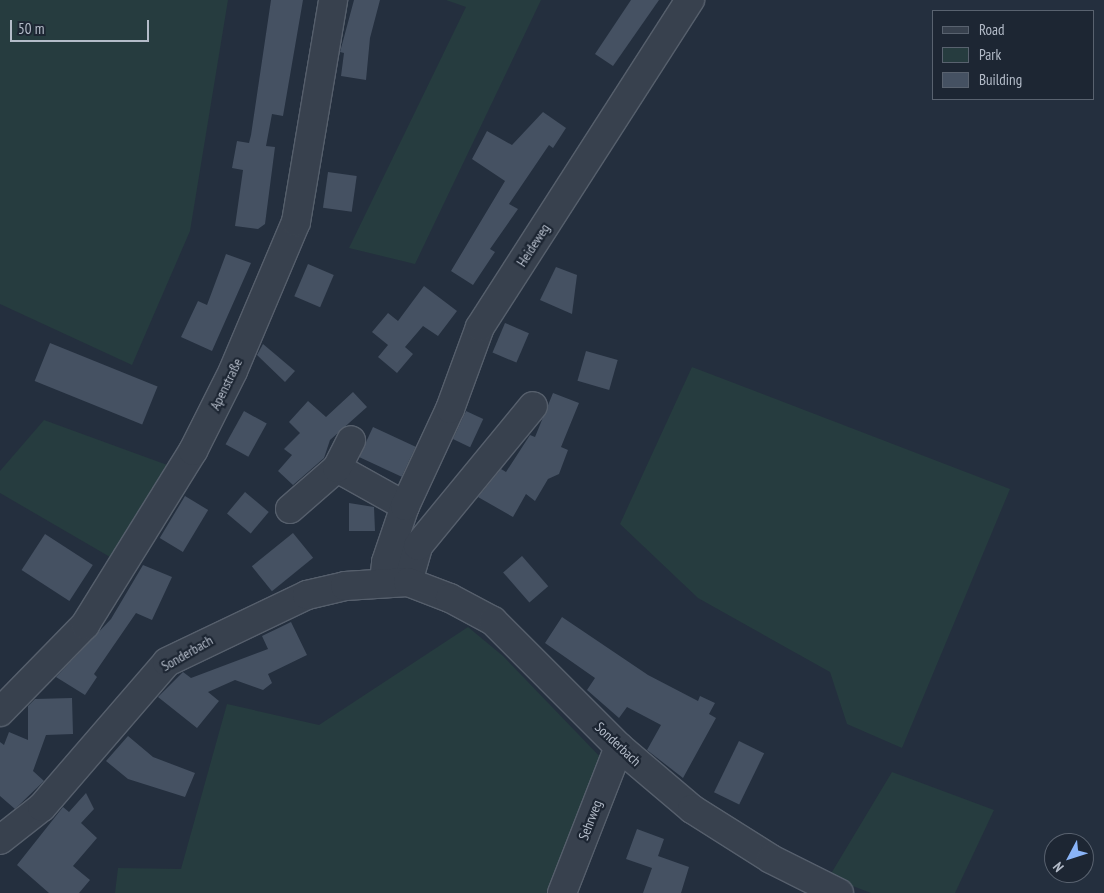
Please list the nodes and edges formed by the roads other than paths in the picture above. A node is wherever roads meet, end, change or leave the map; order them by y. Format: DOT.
graph roads {
  1 [pos="333,0"];
  2 [pos="690,0"];
  3 [pos="533,406"];
  4 [pos="351,440"];
  5 [pos="337,468"];
  6 [pos="405,506"];
  7 [pos="290,509"];
  8 [pos="396,582"];
  9 [pos="0,712"];
  10 [pos="619,746"];
  11 [pos="0,840"];
  12 [pos="562,893"];
  13 [pos="839,893"];
  1 -- 9 [label="street, Apenstraße"];
  2 -- 6 [label="street, Heideweg"];
  3 -- 8 [label="street"];
  4 -- 5 [label="street"];
  5 -- 6 [label="street"];
  5 -- 7 [label="street"];
  6 -- 8 [label="street, Heideweg"];
  8 -- 10 [label="street, Sonderbach"];
  8 -- 11 [label="street, Sonderbach"];
  10 -- 12 [label="street, Sehrweg"];
  10 -- 13 [label="street, Sonderbach"];
}
